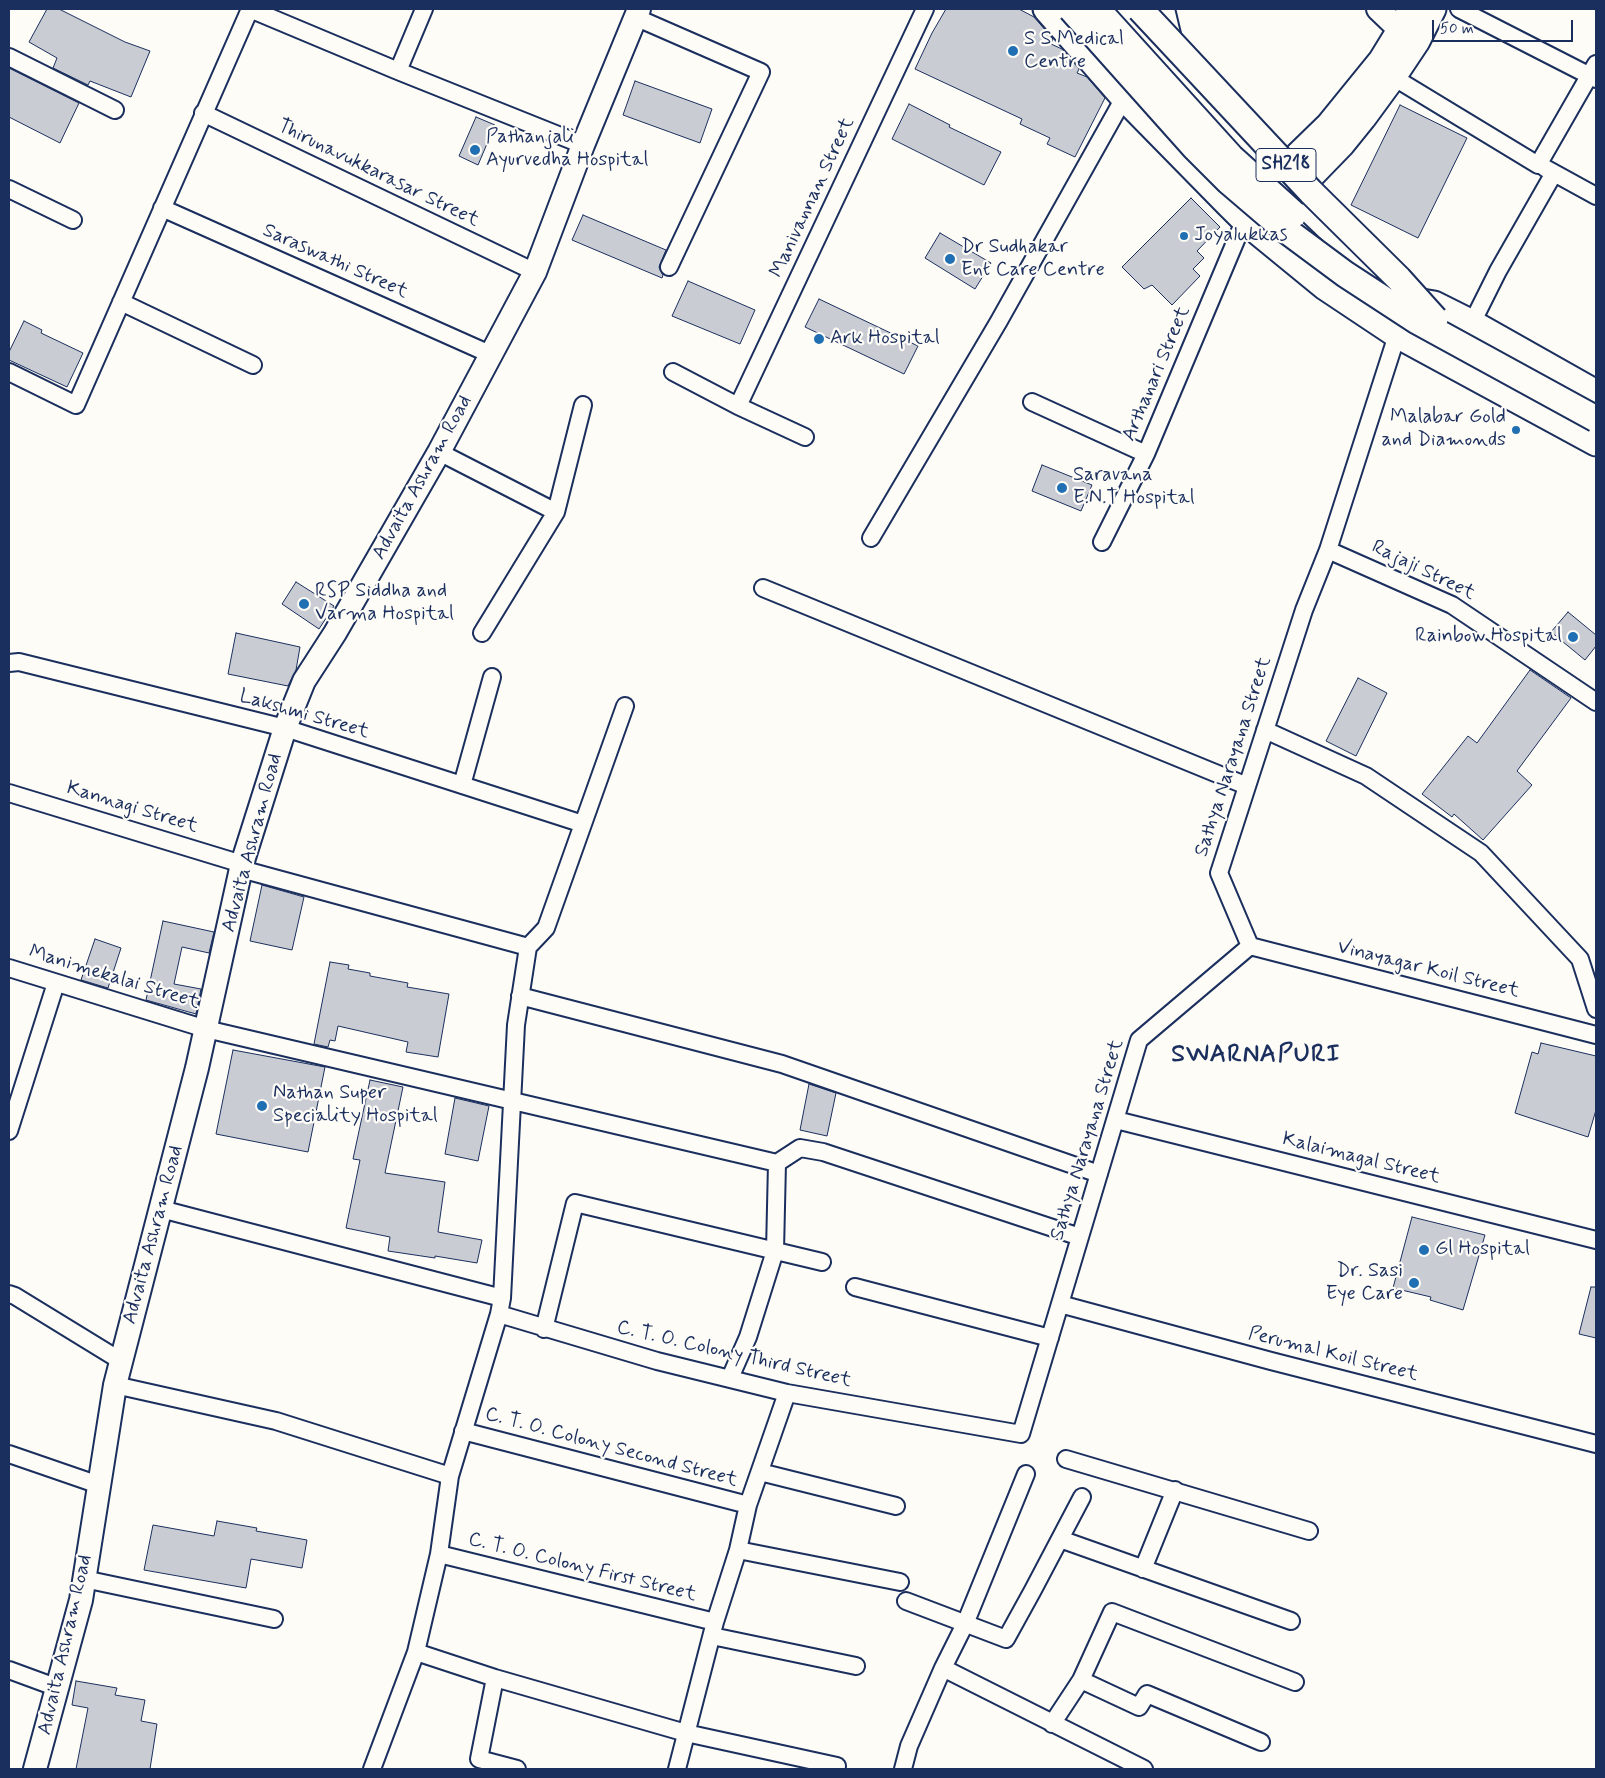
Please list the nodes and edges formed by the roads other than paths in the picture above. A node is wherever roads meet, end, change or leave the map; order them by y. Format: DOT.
graph roads {
  1 [pos="250,9"];
  2 [pos="424,9"];
  3 [pos="925,9"];
  4 [pos="1046,9"];
  5 [pos="1071,9"];
  6 [pos="1097,9"];
  7 [pos="1119,9"];
  8 [pos="1140,9"];
  9 [pos="1163,9"];
  10 [pos="1378,9"];
  11 [pos="1433,9"];
  12 [pos="1459,9"];
  13 [pos="637,13"];
  14 [pos="1410,27"];
  15 [pos="9,57"];
  16 [pos="1177,70"];
  17 [pos="398,71"];
  18 [pos="1594,73"];
  19 [pos="1394,77"];
  20 [pos="1124,98"];
  21 [pos="115,110"];
  22 [pos="203,114"];
  23 [pos="583,145"];
  24 [pos="1538,165"];
  25 [pos="1554,172"];
  26 [pos="1273,175"];
  27 [pos="9,189"];
  28 [pos="1291,192"];
  29 [pos="1596,196"];
  30 [pos="1227,203"];
  31 [pos="162,208"];
  32 [pos="73,220"];
  33 [pos="1248,224"];
  34 [pos="669,267"];
  35 [pos="535,272"];
  36 [pos="121,302"];
  37 [pos="1435,319"];
  38 [pos="1472,323"];
  39 [pos="1397,335"];
  40 [pos="492,355"];
  41 [pos="253,365"];
  42 [pos="9,372"];
  43 [pos="673,372"];
  44 [pos="1032,402"];
  45 [pos="1595,404"];
  46 [pos="583,405"];
  47 [pos="738,406"];
  48 [pos="805,437"];
  49 [pos="1596,443"];
  50 [pos="439,452"];
  51 [pos="1146,454"];
  52 [pos="556,512"];
  53 [pos="871,538"];
  54 [pos="1102,542"];
  55 [pos="1328,550"];
  56 [pos="763,588"];
  57 [pos="482,633"];
  58 [pos="9,663"];
  59 [pos="492,677"];
  60 [pos="1596,702"];
  61 [pos="625,706"];
  62 [pos="285,728"];
  63 [pos="1265,730"];
  64 [pos="462,785"];
  65 [pos="1247,786"];
  66 [pos="9,793"];
  67 [pos="583,824"];
  68 [pos="242,866"];
  69 [pos="1250,946"];
  70 [pos="528,947"];
  71 [pos="9,968"];
  72 [pos="56,983"];
  73 [pos="520,996"];
  74 [pos="1596,1009"];
  75 [pos="206,1029"];
  76 [pos="1596,1035"];
  77 [pos="512,1101"];
  78 [pos="1116,1120"];
  79 [pos="9,1131"];
  80 [pos="777,1163"];
  81 [pos="1099,1174"];
  82 [pos="161,1209"];
  83 [pos="1080,1237"];
  84 [pos="1596,1240"];
  85 [pos="775,1251"];
  86 [pos="822,1262"];
  87 [pos="855,1287"];
  88 [pos="9,1294"];
  89 [pos="1060,1304"];
  90 [pos="500,1306"];
  91 [pos="544,1329"];
  92 [pos="1050,1338"];
  93 [pos="121,1361"];
  94 [pos="730,1378"];
  95 [pos="115,1385"];
  96 [pos="787,1394"];
  97 [pos="463,1431"];
  98 [pos="1021,1434"];
  99 [pos="1596,1444"];
  100 [pos="9,1454"];
  101 [pos="1066,1459"];
  102 [pos="760,1472"];
  103 [pos="1026,1474"];
  104 [pos="450,1476"];
  105 [pos="99,1485"];
  106 [pos="1175,1490"];
  107 [pos="1082,1497"];
  108 [pos="748,1505"];
  109 [pos="896,1506"];
  110 [pos="1309,1531"];
  111 [pos="1060,1540"];
  112 [pos="738,1550"];
  113 [pos="439,1554"];
  114 [pos="1143,1569"];
  115 [pos="84,1579"];
  116 [pos="900,1582"];
  117 [pos="906,1601"];
  118 [pos="274,1619"];
  119 [pos="1290,1621"];
  120 [pos="965,1624"];
  121 [pos="714,1629"];
  122 [pos="416,1652"];
  123 [pos="856,1666"];
  124 [pos="942,1668"];
  125 [pos="9,1670"];
  126 [pos="495,1678"];
  127 [pos="1081,1680"];
  128 [pos="1295,1682"];
  129 [pos="58,1688"];
  130 [pos="1052,1724"];
  131 [pos="686,1733"];
  132 [pos="1260,1742"];
  133 [pos="837,1766"];
  134 [pos="35,1769"];
  135 [pos="372,1769"];
  136 [pos="517,1769"];
  137 [pos="677,1769"];
  138 [pos="903,1769"];
  139 [pos="1144,1769"];
  1 -- 17 [label="street"];
  1 -- 22 [label="street"];
  2 -- 17 [label="street"];
  3 -- 47 [label="street, Manivannan Street"];
  4 -- 20 [label="main road"];
  5 -- 45 [label="main road, SH218, bridge"];
  6 -- 37 [label="main road, bridge"];
  7 -- 16 [label="main road"];
  8 -- 37 [label="main road, SH218, bridge"];
  9 -- 16 [label="street"];
  10 -- 14 [label="street"];
  11 -- 14 [label="main road"];
  12 -- 18 [label="street"];
  13 -- 23 [label="street, Advaita Ashram Road"];
  13 -- 34 [label="street"];
  14 -- 19 [label="main road"];
  14 -- 26 [label="main road"];
  15 -- 21 [label="street"];
  16 -- 26 [label="main road"];
  17 -- 23 [label="street"];
  18 -- 24 [label="street"];
  19 -- 24 [label="street"];
  19 -- 28 [label="main road"];
  20 -- 30 [label="main road"];
  20 -- 53 [label="street"];
  22 -- 31 [label="street"];
  22 -- 35 [label="street, Thirunavukkarasar Street"];
  23 -- 35 [label="street, Advaita Ashram Road"];
  24 -- 25 [label="street"];
  25 -- 29 [label="street"];
  25 -- 38 [label="street"];
  26 -- 28 [label="main road"];
  26 -- 30 [label="main road"];
  27 -- 32 [label="street"];
  28 -- 33 [label="main road"];
  28 -- 38 [label="main road"];
  30 -- 33 [label="main road"];
  31 -- 36 [label="street"];
  31 -- 40 [label="street, Saraswathi Street"];
  33 -- 39 [label="main road"];
  33 -- 51 [label="street, Arthanari Street"];
  35 -- 40 [label="street, Advaita Ashram Road"];
  36 -- 41 [label="street"];
  36 -- 42 [label="street"];
  37 -- 45 [label="main road"];
  38 -- 45 [label="main road"];
  39 -- 49 [label="main road"];
  39 -- 55 [label="street, Sathya Narayana Street"];
  40 -- 50 [label="street, Advaita Ashram Road"];
  43 -- 47 [label="street"];
  44 -- 51 [label="street"];
  46 -- 52 [label="street"];
  47 -- 48 [label="street"];
  50 -- 52 [label="street"];
  50 -- 62 [label="street, Advaita Ashram Road"];
  51 -- 54 [label="street, Arthanari Street"];
  52 -- 57 [label="street"];
  55 -- 60 [label="street, Rajaji Street"];
  55 -- 63 [label="street, Sathya Narayana Street"];
  56 -- 65 [label="street"];
  58 -- 62 [label="street, Lakshmi Street"];
  59 -- 64 [label="street"];
  61 -- 67 [label="street"];
  62 -- 64 [label="street, Lakshmi Street"];
  62 -- 68 [label="street, Advaita Ashram Road"];
  63 -- 65 [label="street, Sathya Narayana Street"];
  63 -- 74 [label="street"];
  64 -- 67 [label="street, Lakshmi Street"];
  65 -- 69 [label="street, Sathya Narayana Street"];
  66 -- 68 [label="street, Kannagi Street"];
  67 -- 70 [label="street"];
  68 -- 70 [label="street, Kannagi Street"];
  68 -- 75 [label="street, Advaita Ashram Road"];
  69 -- 76 [label="street, Vinayagar Koil Street"];
  69 -- 78 [label="street, Sathya Narayana Street"];
  70 -- 73 [label="street"];
  71 -- 72 [label="street, Manimekalai Street"];
  72 -- 75 [label="street, Manimekalai Street"];
  72 -- 79 [label="street"];
  73 -- 77 [label="street"];
  73 -- 81 [label="street"];
  75 -- 77 [label="street, Manimekalai Street"];
  75 -- 82 [label="street, Advaita Ashram Road"];
  77 -- 80 [label="street, Manimekalai Street"];
  77 -- 90 [label="street"];
  78 -- 81 [label="street, Sathya Narayana Street"];
  78 -- 84 [label="street, Kalaimagal Street"];
  80 -- 83 [label="street"];
  80 -- 85 [label="street"];
  81 -- 83 [label="street, Sathya Narayana Street"];
  82 -- 90 [label="street, C. T. O. Colony Third Street"];
  82 -- 93 [label="street, Advaita Ashram Road"];
  83 -- 89 [label="street, Sathya Narayana Street"];
  85 -- 86 [label="street"];
  85 -- 91 [label="street"];
  85 -- 94 [label="street"];
  87 -- 92 [label="street"];
  88 -- 93 [label="street"];
  89 -- 92 [label="street, Sathya Narayana Street"];
  89 -- 99 [label="street, Perumal Koil Street"];
  90 -- 91 [label="street, C. T. O. Colony Third Street"];
  90 -- 97 [label="street"];
  91 -- 94 [label="street, C. T. O. Colony Third Street"];
  92 -- 98 [label="street, Sathya Narayana Street"];
  93 -- 95 [label="street, Advaita Ashram Road"];
  94 -- 96 [label="street, C. T. O. Colony Third Street"];
  95 -- 104 [label="street"];
  95 -- 105 [label="street, Advaita Ashram Road"];
  96 -- 98 [label="street, C. T. O. Colony Third Street"];
  96 -- 102 [label="street"];
  97 -- 104 [label="street"];
  97 -- 108 [label="street, C. T. O. Colony Second Street"];
  100 -- 105 [label="street"];
  101 -- 106 [label="street"];
  102 -- 108 [label="street"];
  102 -- 109 [label="street"];
  103 -- 120 [label="street"];
  104 -- 113 [label="street"];
  105 -- 115 [label="street, Advaita Ashram Road"];
  106 -- 110 [label="street"];
  106 -- 114 [label="street"];
  107 -- 111 [label="street"];
  108 -- 112 [label="street"];
  111 -- 114 [label="street"];
  111 -- 120 [label="street"];
  112 -- 116 [label="street"];
  112 -- 121 [label="street"];
  113 -- 121 [label="street, C. T. O. Colony First Street"];
  113 -- 122 [label="street"];
  114 -- 119 [label="street"];
  115 -- 118 [label="street"];
  115 -- 129 [label="street, Advaita Ashram Road"];
  117 -- 120 [label="street"];
  120 -- 124 [label="street"];
  121 -- 123 [label="street, C. T. O. Colony First Street"];
  121 -- 131 [label="street"];
  122 -- 126 [label="street"];
  122 -- 135 [label="street"];
  124 -- 130 [label="street"];
  124 -- 138 [label="street"];
  125 -- 129 [label="street"];
  126 -- 131 [label="street"];
  126 -- 136 [label="street"];
  127 -- 128 [label="street"];
  127 -- 130 [label="street"];
  127 -- 132 [label="street"];
  129 -- 134 [label="street, Advaita Ashram Road"];
  130 -- 139 [label="street"];
  131 -- 133 [label="street"];
  131 -- 137 [label="street"];
}
